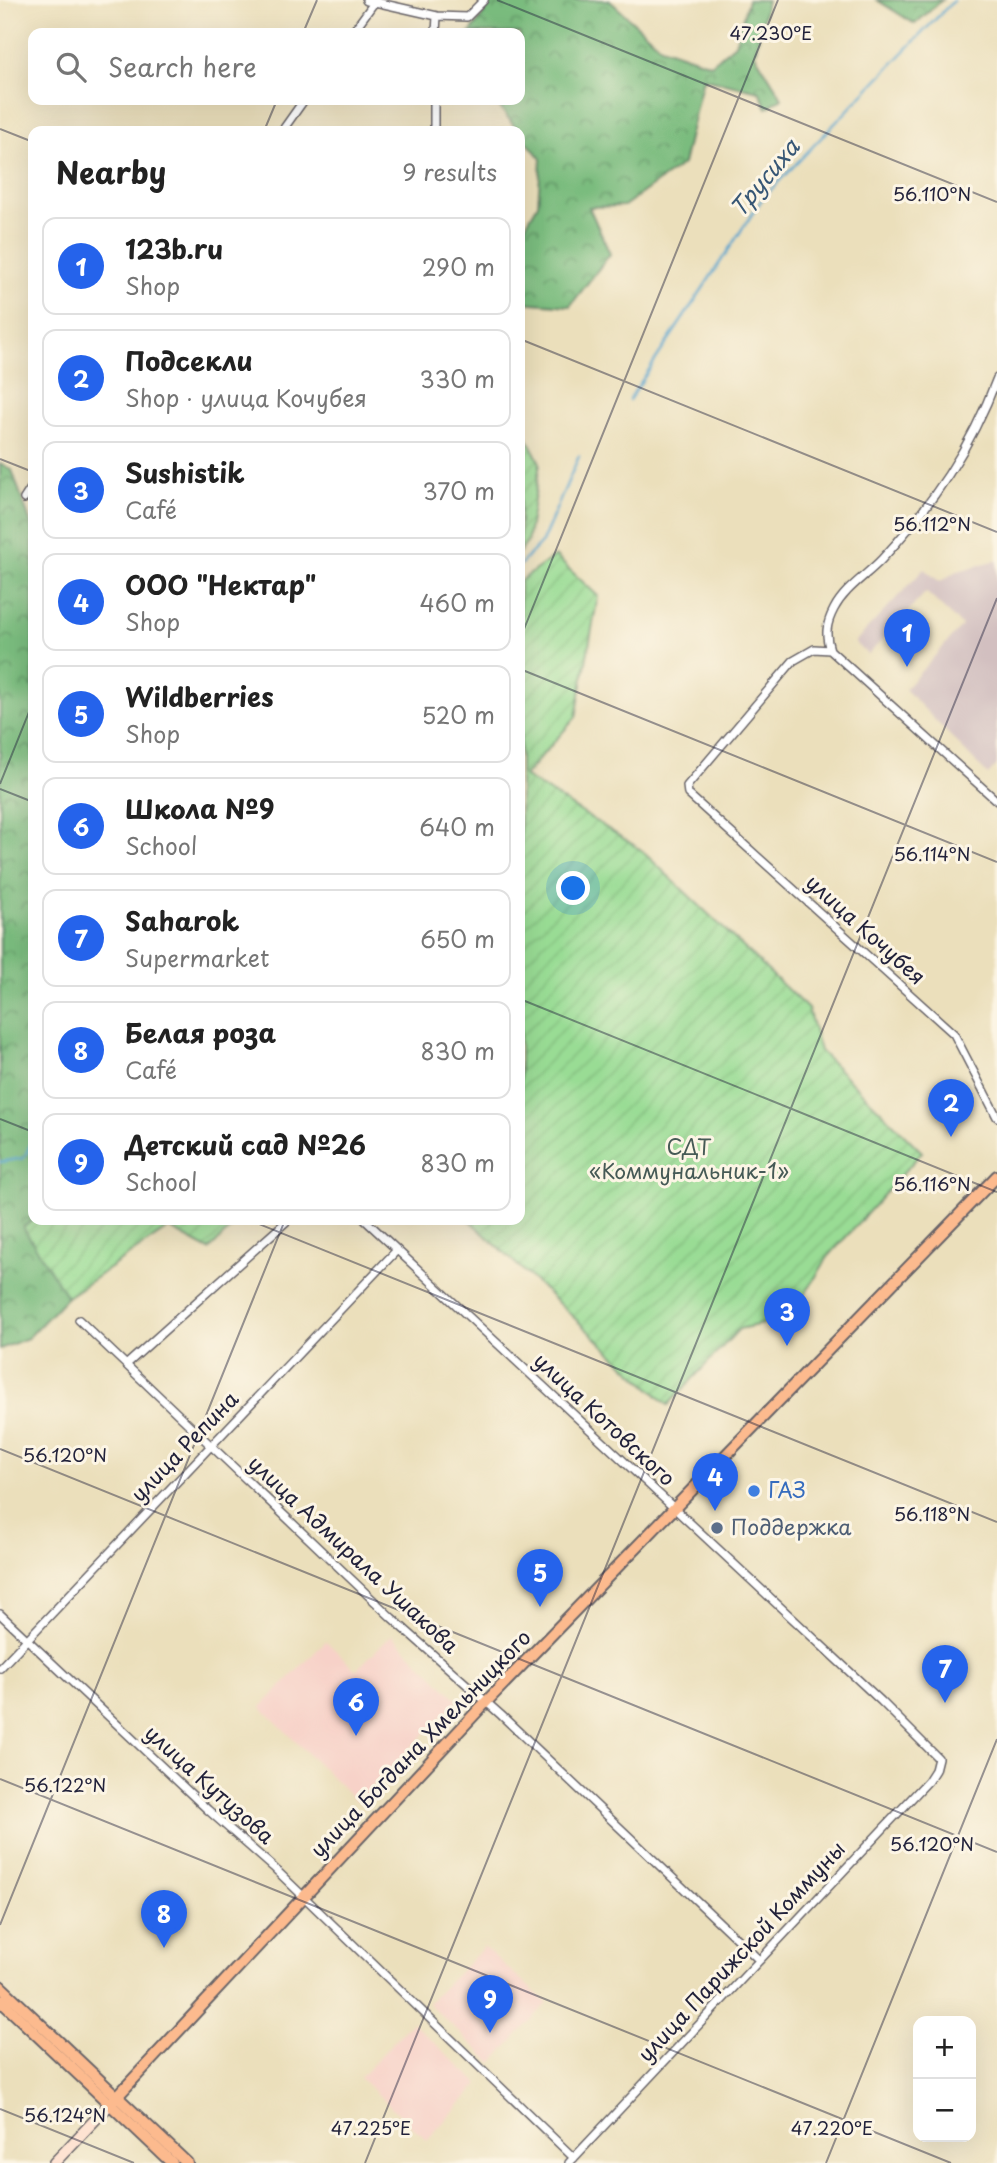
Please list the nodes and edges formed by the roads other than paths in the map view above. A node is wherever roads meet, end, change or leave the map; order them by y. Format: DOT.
graph roads {
  1 [pos="484,0"];
  2 [pos="373,1"];
  3 [pos="437,16"];
  4 [pos="355,28"];
  5 [pos="436,28"];
  6 [pos="300,105"];
  7 [pos="434,105"];
  8 [pos="286,126"];
  9 [pos="434,126"];
  10 [pos="997,379"];
  11 [pos="28,493"];
  12 [pos="24,499"];
  13 [pos="830,650"];
  14 [pos="997,801"];
  15 [pos="997,1117"];
  16 [pos="997,1176"];
  17 [pos="282,1225"];
  18 [pos="370,1225"];
  19 [pos="396,1251"];
  20 [pos="79,1320"];
  21 [pos="127,1364"];
  22 [pos="211,1446"];
  23 [pos="673,1508"];
  24 [pos="0,1614"];
  25 [pos="27,1639"];
  26 [pos="0,1668"];
  27 [pos="486,1702"];
  28 [pos="938,1764"];
  29 [pos="302,1897"];
  30 [pos="758,1959"];
  31 [pos="0,1986"];
  32 [pos="0,2000"];
  33 [pos="113,2100"];
  34 [pos="571,2160"];
  35 [pos="54,2163"];
  36 [pos="172,2163"];
  37 [pos="187,2163"];
  1 -- 3 [label="street"];
  2 -- 3 [label="street"];
  2 -- 4 [label="street"];
  3 -- 5 [label="street"];
  6 -- 8 [label="street"];
  7 -- 9 [label="street"];
  10 -- 13 [label="street"];
  11 -- 12 [label="street"];
  13 -- 14 [label="street"];
  13 -- 15 [label="street, улица Кочубея"];
  16 -- 23 [label="main road, улица Богдана Хмельницкого"];
  17 -- 21 [label="street"];
  18 -- 19 [label="street, улица Котовского"];
  19 -- 22 [label="street, улица Репина"];
  19 -- 23 [label="street, улица Котовского"];
  20 -- 21 [label="street, улица Адмирала Ушакова"];
  21 -- 22 [label="street, улица Адмирала Ушакова"];
  22 -- 25 [label="street, улица Репина"];
  22 -- 27 [label="street, улица Адмирала Ушакова"];
  23 -- 27 [label="main road, улица Богдана Хмельницкого"];
  23 -- 28 [label="street, улица Котовского"];
  24 -- 25 [label="street, улица Кутузова"];
  25 -- 26 [label="street, улица Репина"];
  25 -- 29 [label="street, улица Кутузова"];
  27 -- 29 [label="main road, улица Богдана Хмельницкого"];
  27 -- 30 [label="street, улица Адмирала Ушакова"];
  28 -- 30 [label="street, улица Парижской Коммуны"];
  29 -- 33 [label="main road, улица Богдана Хмельницкого"];
  29 -- 34 [label="street, улица Кутузова"];
  30 -- 34 [label="street, улица Парижской Коммуны"];
  31 -- 33 [label="main road"];
  32 -- 33 [label="main road"];
  33 -- 35 [label="main road, улица Богдана Хмельницкого"];
  33 -- 36 [label="main road"];
  33 -- 37 [label="main road"];
}
